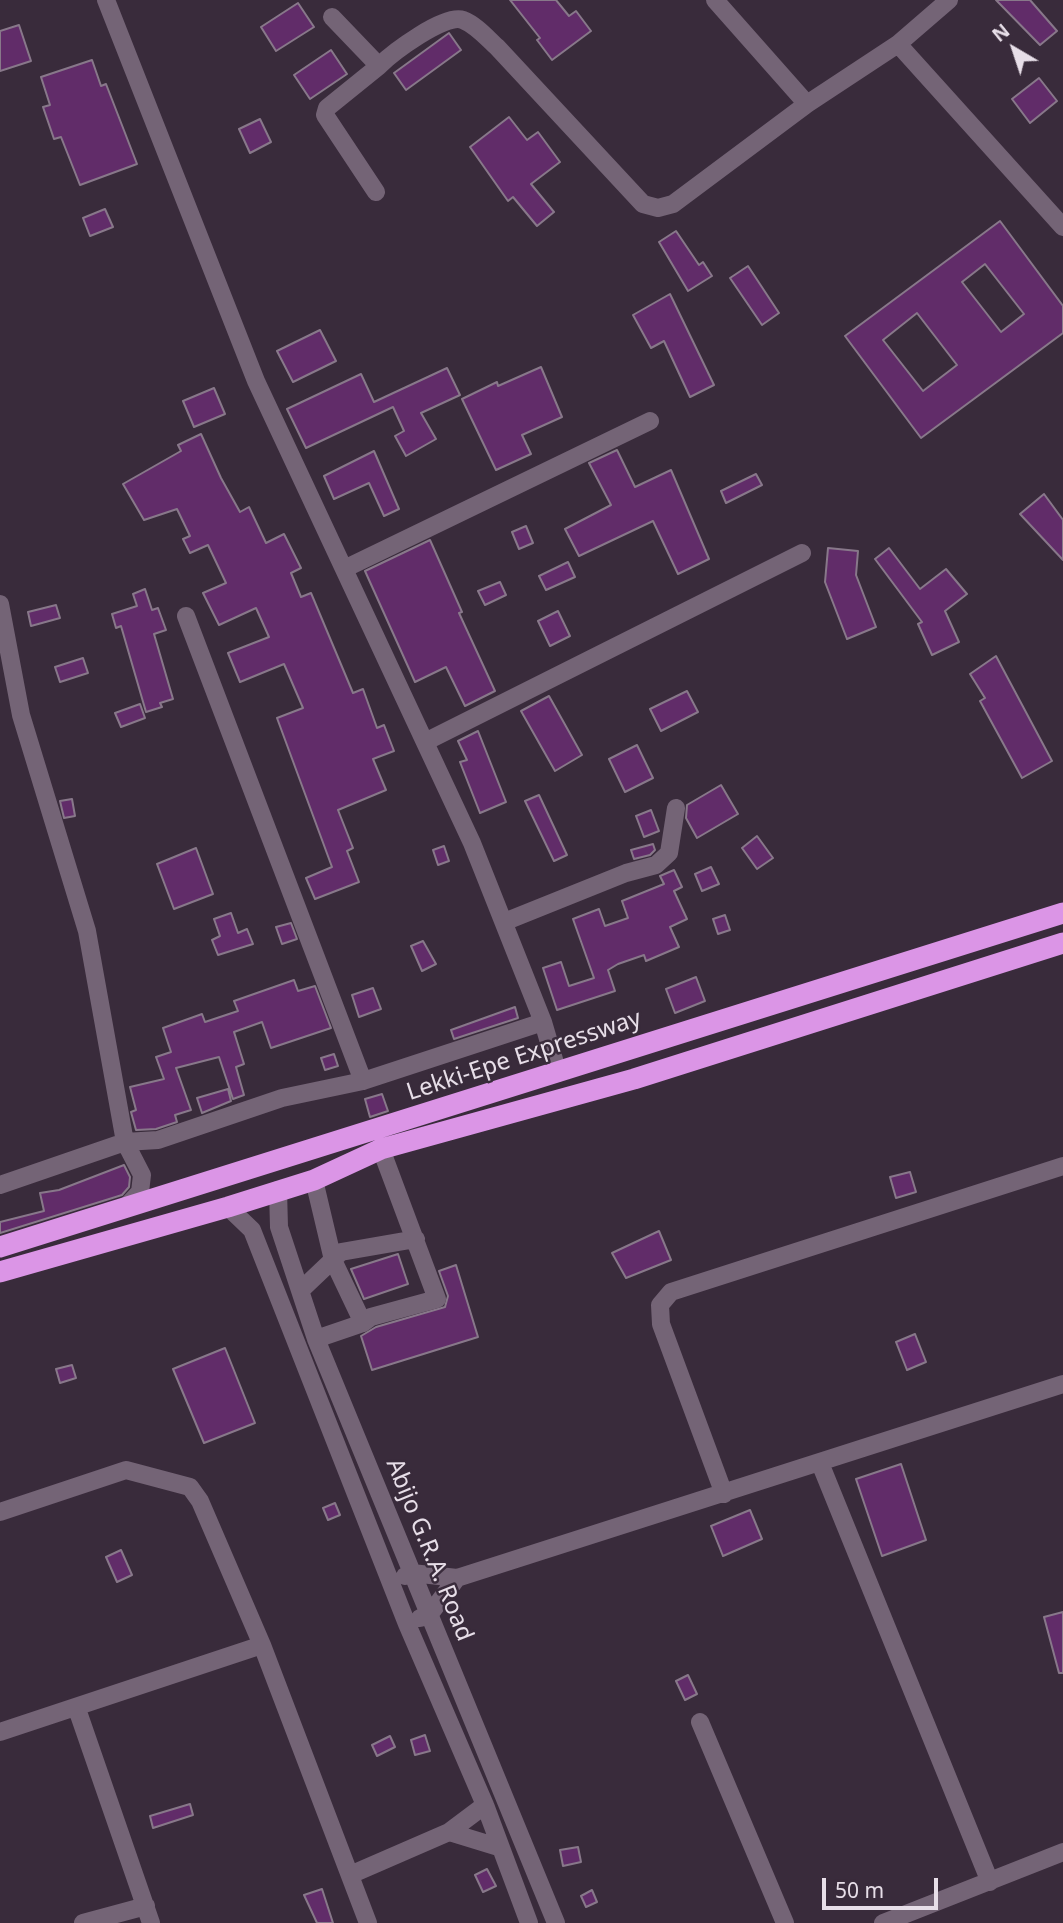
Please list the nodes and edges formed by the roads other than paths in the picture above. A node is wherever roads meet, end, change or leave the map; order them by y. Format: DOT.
graph roads {
  1 [pos="106,0"];
  2 [pos="715,0"];
  3 [pos="948,0"];
  4 [pos="332,17"];
  5 [pos="898,44"];
  6 [pos="379,66"];
  7 [pos="807,104"];
  8 [pos="376,192"];
  9 [pos="1063,227"];
  10 [pos="650,421"];
  11 [pos="802,553"];
  12 [pos="344,569"];
  13 [pos="0,604"];
  14 [pos="186,616"];
  15 [pos="425,742"];
  16 [pos="676,808"];
  17 [pos="1063,913"];
  18 [pos="505,922"];
  19 [pos="1063,943"];
  20 [pos="936,953"];
  21 [pos="945,979"];
  22 [pos="543,1022"];
  23 [pos="558,1073"];
  24 [pos="363,1081"];
  25 [pos="125,1142"];
  26 [pos="380,1149"];
  27 [pos="1063,1166"];
  28 [pos="314,1180"];
  29 [pos="0,1185"];
  30 [pos="278,1190"];
  31 [pos="126,1207"];
  32 [pos="228,1207"];
  33 [pos="416,1239"];
  34 [pos="0,1247"];
  35 [pos="337,1256"];
  36 [pos="0,1272"];
  37 [pos="301,1290"];
  38 [pos="367,1320"];
  39 [pos="316,1339"];
  40 [pos="1063,1384"];
  41 [pos="820,1463"];
  42 [pos="724,1494"];
  43 [pos="0,1513"];
  44 [pos="412,1573"];
  45 [pos="457,1578"];
  46 [pos="390,1582"];
  47 [pos="429,1615"];
  48 [pos="407,1624"];
  49 [pos="262,1646"];
  50 [pos="78,1709"];
  51 [pos="700,1722"];
  52 [pos="0,1732"];
  53 [pos="485,1805"];
  54 [pos="449,1832"];
  55 [pos="498,1847"];
  56 [pos="1063,1852"];
  57 [pos="350,1875"];
  58 [pos="990,1882"];
  59 [pos="149,1915"];
  60 [pos="83,1923"];
  61 [pos="368,1923"];
  62 [pos="529,1923"];
  63 [pos="556,1923"];
  64 [pos="785,1923"];
  65 [pos="883,1923"];
  1 -- 12 [label="street"];
  2 -- 7 [label="street"];
  3 -- 5 [label="street"];
  4 -- 6 [label="street"];
  5 -- 7 [label="street"];
  5 -- 9 [label="street"];
  6 -- 7 [label="street"];
  6 -- 8 [label="street"];
  10 -- 12 [label="street"];
  11 -- 15 [label="street"];
  12 -- 15 [label="street"];
  13 -- 25 [label="street"];
  14 -- 24 [label="street"];
  15 -- 18 [label="street"];
  16 -- 18 [label="street"];
  17 -- 20 [label="highway, Lekki-Epe Expressway"];
  18 -- 22 [label="street"];
  19 -- 21 [label="highway, Lekki-Epe Expressway"];
  20 -- 21 [label="highway"];
  20 -- 23 [label="highway, Lekki-Epe Expressway"];
  21 -- 26 [label="highway, Lekki-Epe Expressway"];
  22 -- 23 [label="street"];
  22 -- 24 [label="street"];
  23 -- 31 [label="highway, Lekki-Epe Expressway"];
  24 -- 25 [label="street"];
  25 -- 29 [label="street"];
  25 -- 31 [label="street"];
  26 -- 28 [label="highway, Lekki-Epe Expressway"];
  26 -- 33 [label="street"];
  27 -- 42 [label="street"];
  28 -- 30 [label="highway, Lekki-Epe Expressway"];
  28 -- 35 [label="street"];
  30 -- 32 [label="highway, Lekki-Epe Expressway"];
  30 -- 37 [label="street, Abijo G.R.A. Road"];
  31 -- 34 [label="highway, Lekki-Epe Expressway"];
  32 -- 36 [label="highway, Lekki-Epe Expressway"];
  32 -- 46 [label="street, Abijo G.R.A. Road"];
  33 -- 35 [label="street"];
  33 -- 38 [label="street"];
  35 -- 37 [label="street"];
  35 -- 38 [label="street"];
  37 -- 39 [label="street, Abijo G.R.A. Road"];
  38 -- 39 [label="street"];
  39 -- 44 [label="street, Abijo G.R.A. Road"];
  40 -- 41 [label="street"];
  41 -- 42 [label="street"];
  41 -- 58 [label="street"];
  42 -- 45 [label="street"];
  43 -- 49 [label="street"];
  44 -- 45 [label="street"];
  44 -- 46 [label="street"];
  44 -- 47 [label="street, Abijo G.R.A. Road"];
  45 -- 47 [label="street"];
  46 -- 48 [label="street, Abijo G.R.A. Road"];
  47 -- 48 [label="street"];
  47 -- 63 [label="street, Abijo G.R.A. Road"];
  48 -- 53 [label="street, Abijo G.R.A. Road"];
  49 -- 50 [label="street"];
  49 -- 57 [label="street"];
  50 -- 52 [label="street"];
  50 -- 59 [label="street"];
  51 -- 64 [label="street"];
  53 -- 54 [label="street"];
  53 -- 55 [label="street, Abijo G.R.A. Road"];
  54 -- 55 [label="street"];
  54 -- 57 [label="street"];
  55 -- 62 [label="street, Abijo G.R.A. Road"];
  56 -- 58 [label="street"];
  57 -- 61 [label="street"];
  58 -- 65 [label="street"];
  59 -- 60 [label="street"];
}
